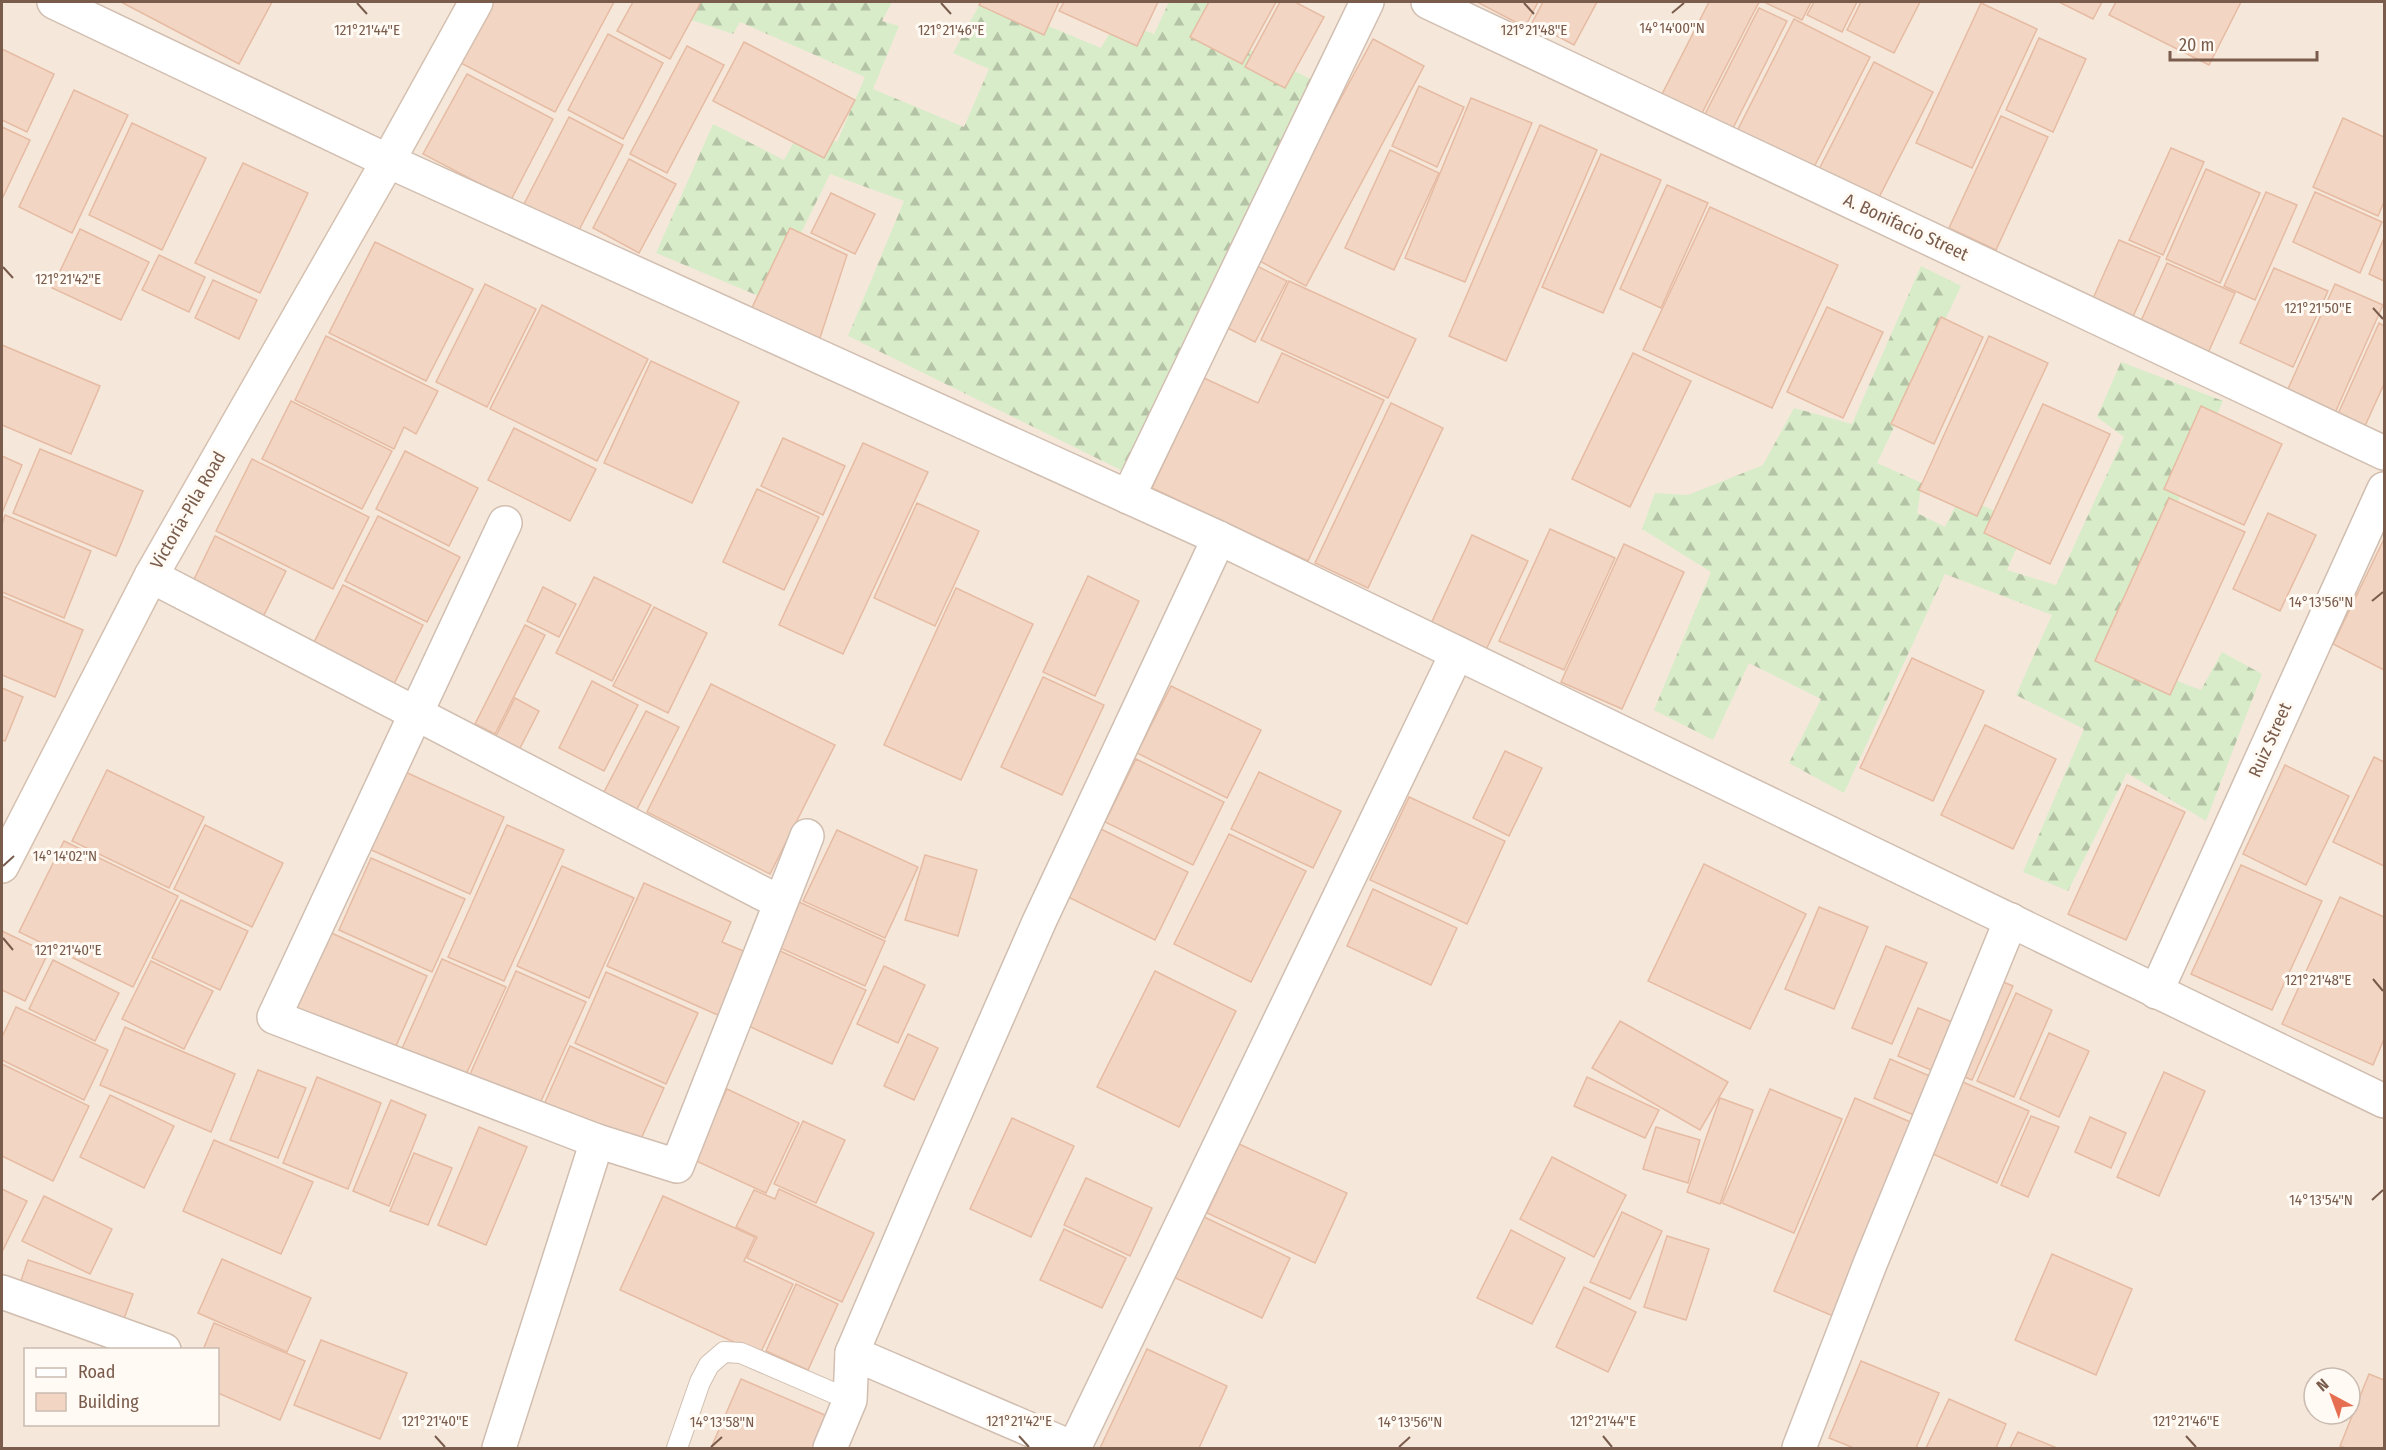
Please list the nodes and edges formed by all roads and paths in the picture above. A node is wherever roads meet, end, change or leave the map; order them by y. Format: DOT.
graph roads {
  1 [pos="54,2"];
  2 [pos="476,2"];
  3 [pos="1367,2"];
  4 [pos="1428,2"];
  5 [pos="388,161"];
  6 [pos="2385,453"];
  7 [pos="2385,489"];
  8 [pos="1128,497"];
  9 [pos="505,523"];
  10 [pos="1219,538"];
  11 [pos="151,576"];
  12 [pos="1457,653"];
  13 [pos="414,714"];
  14 [pos="807,836"];
  15 [pos="2,866"];
  16 [pos="779,902"];
  17 [pos="2011,920"];
  18 [pos="2156,992"];
  19 [pos="2385,1101"];
  20 [pos="597,1141"];
  21 [pos="2,1292"];
  22 [pos="158,1348"];
  23 [pos="852,1353"];
  24 [pos="850,1400"];
  25 [pos="499,1449"];
  26 [pos="677,1449"];
  27 [pos="830,1449"];
  28 [pos="1074,1449"];
  29 [pos="1799,1449"];
  1 -- 5 [label="street"];
  2 -- 5 [label="street, Victoria-Pila Road"];
  3 -- 8 [label="street"];
  4 -- 6 [label="street, A. Bonifacio Street"];
  5 -- 8 [label="street"];
  5 -- 11 [label="street, Victoria-Pila Road"];
  7 -- 18 [label="street, Ruiz Street"];
  8 -- 10 [label="street"];
  9 -- 13 [label="street"];
  10 -- 12 [label="street"];
  10 -- 23 [label="street"];
  11 -- 13 [label="street"];
  11 -- 15 [label="street, Victoria-Pila Road"];
  12 -- 17 [label="street"];
  12 -- 28 [label="street"];
  13 -- 16 [label="street"];
  13 -- 20 [label="street"];
  14 -- 16 [label="street"];
  16 -- 20 [label="street"];
  17 -- 18 [label="street"];
  17 -- 29 [label="street"];
  18 -- 19 [label="street"];
  20 -- 25 [label="street"];
  21 -- 22 [label="street"];
  23 -- 24 [label="street"];
  23 -- 28 [label="street"];
  24 -- 26 [label="lane"];
  24 -- 27 [label="street"];
}
